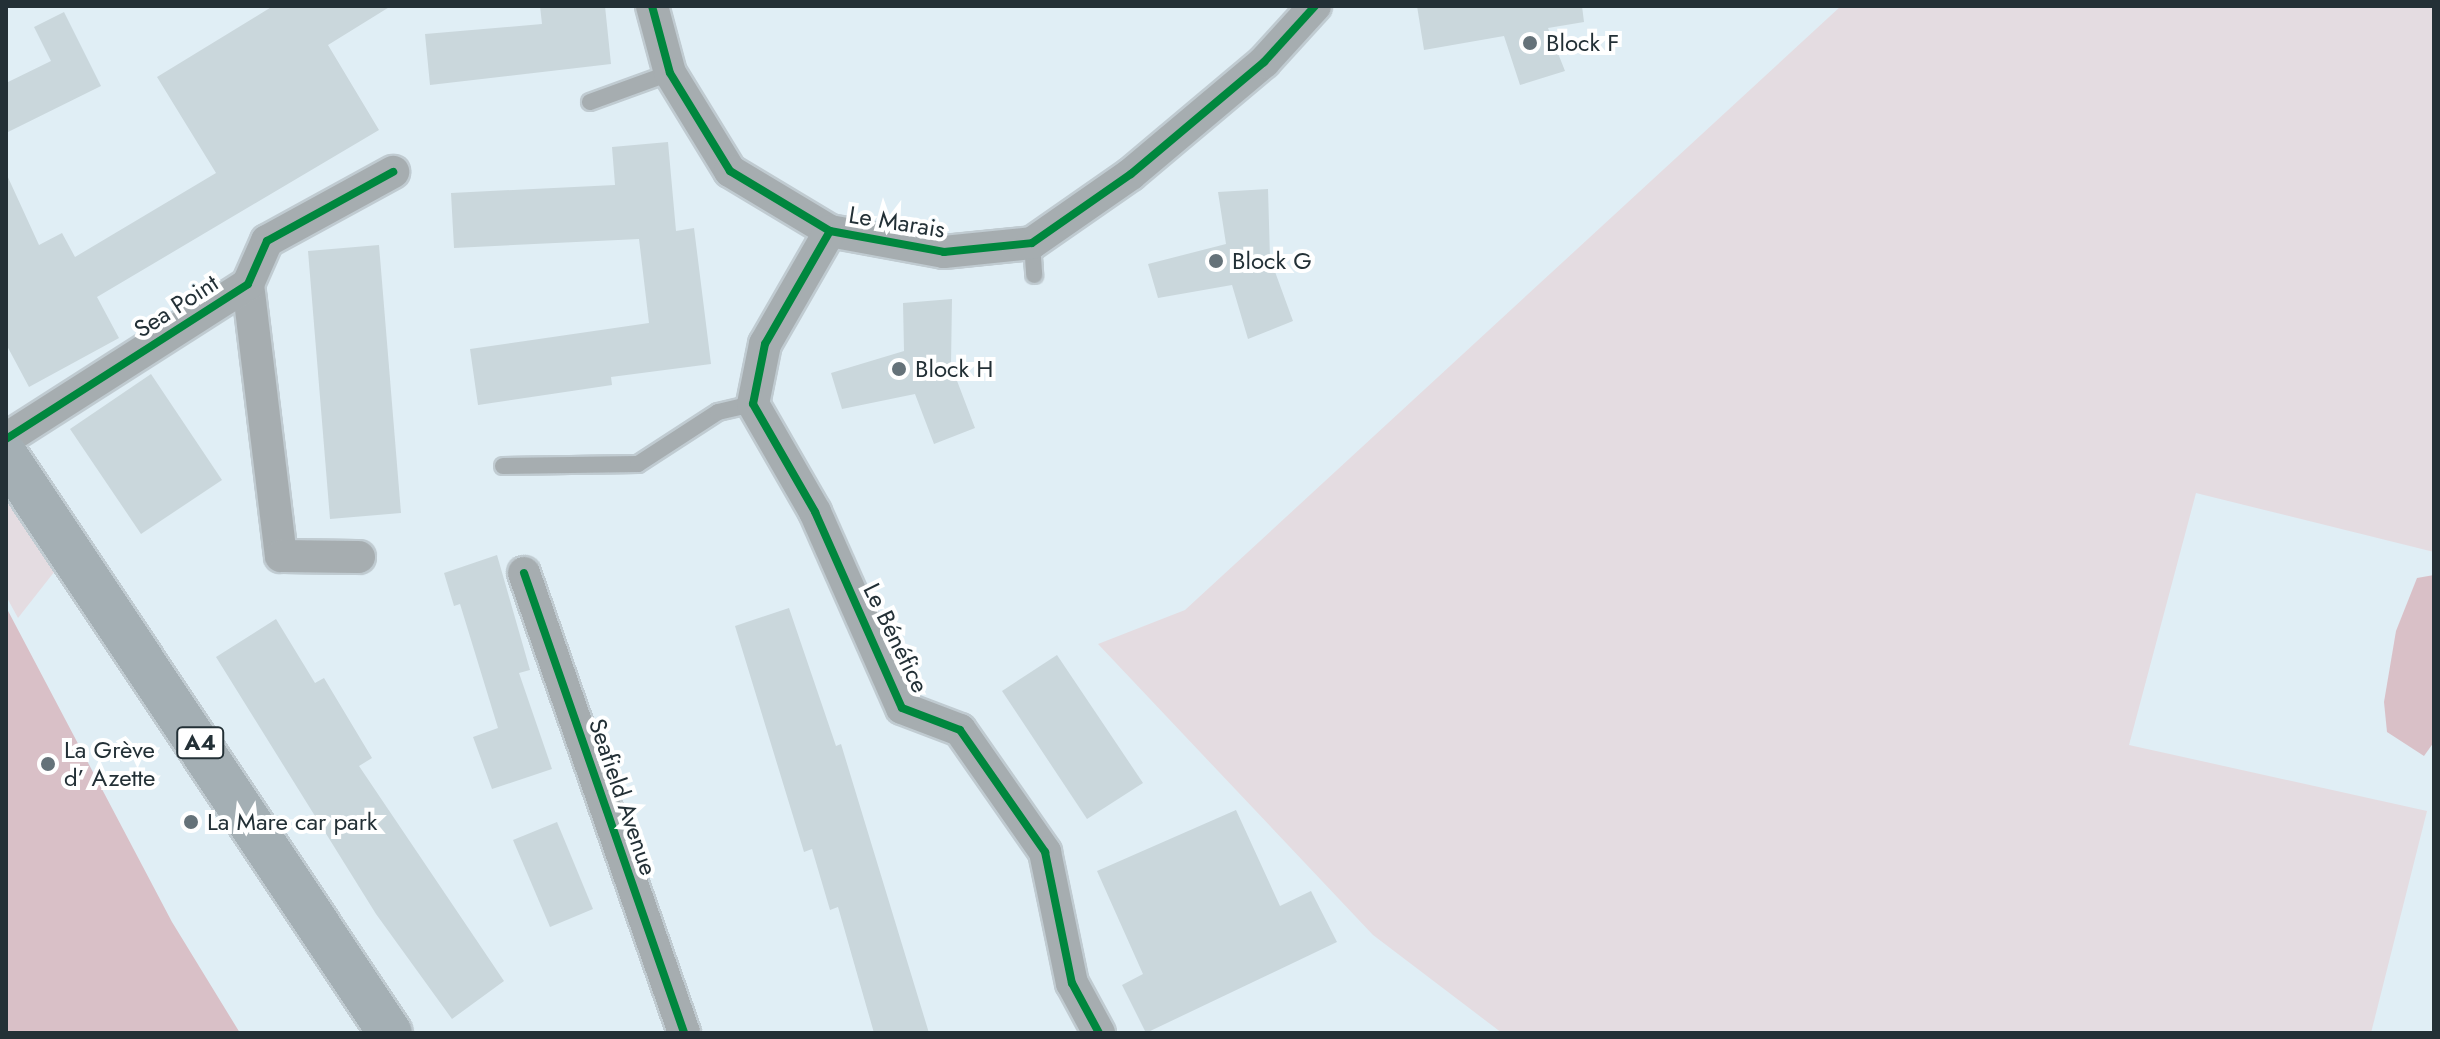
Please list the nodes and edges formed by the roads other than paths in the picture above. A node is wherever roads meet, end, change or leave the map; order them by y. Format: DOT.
graph roads {
  1 [pos="652,6"];
  2 [pos="1315,6"];
  3 [pos="670,73"];
  4 [pos="590,102"];
  5 [pos="393,172"];
  6 [pos="830,231"];
  7 [pos="1032,243"];
  8 [pos="1034,275"];
  9 [pos="248,284"];
  10 [pos="753,404"];
  11 [pos="6,439"];
  12 [pos="6,456"];
  13 [pos="503,466"];
  14 [pos="359,557"];
  15 [pos="524,573"];
  16 [pos="390,1033"];
  17 [pos="684,1033"];
  18 [pos="1099,1033"];
  1 -- 3 [label="street, Le Marais"];
  2 -- 7 [label="street, Le Marais"];
  3 -- 4 [label="lane"];
  3 -- 6 [label="street, Le Marais"];
  5 -- 9 [label="street, Sea Point"];
  6 -- 7 [label="street, Le Marais"];
  6 -- 10 [label="street"];
  7 -- 8 [label="lane"];
  9 -- 11 [label="street, Sea Point"];
  9 -- 14 [label="street, Sea Point"];
  10 -- 13 [label="lane"];
  10 -- 18 [label="street, Le Bénéfice"];
  12 -- 16 [label="main road, A4"];
  15 -- 17 [label="street, Seafield Avenue"];
}
